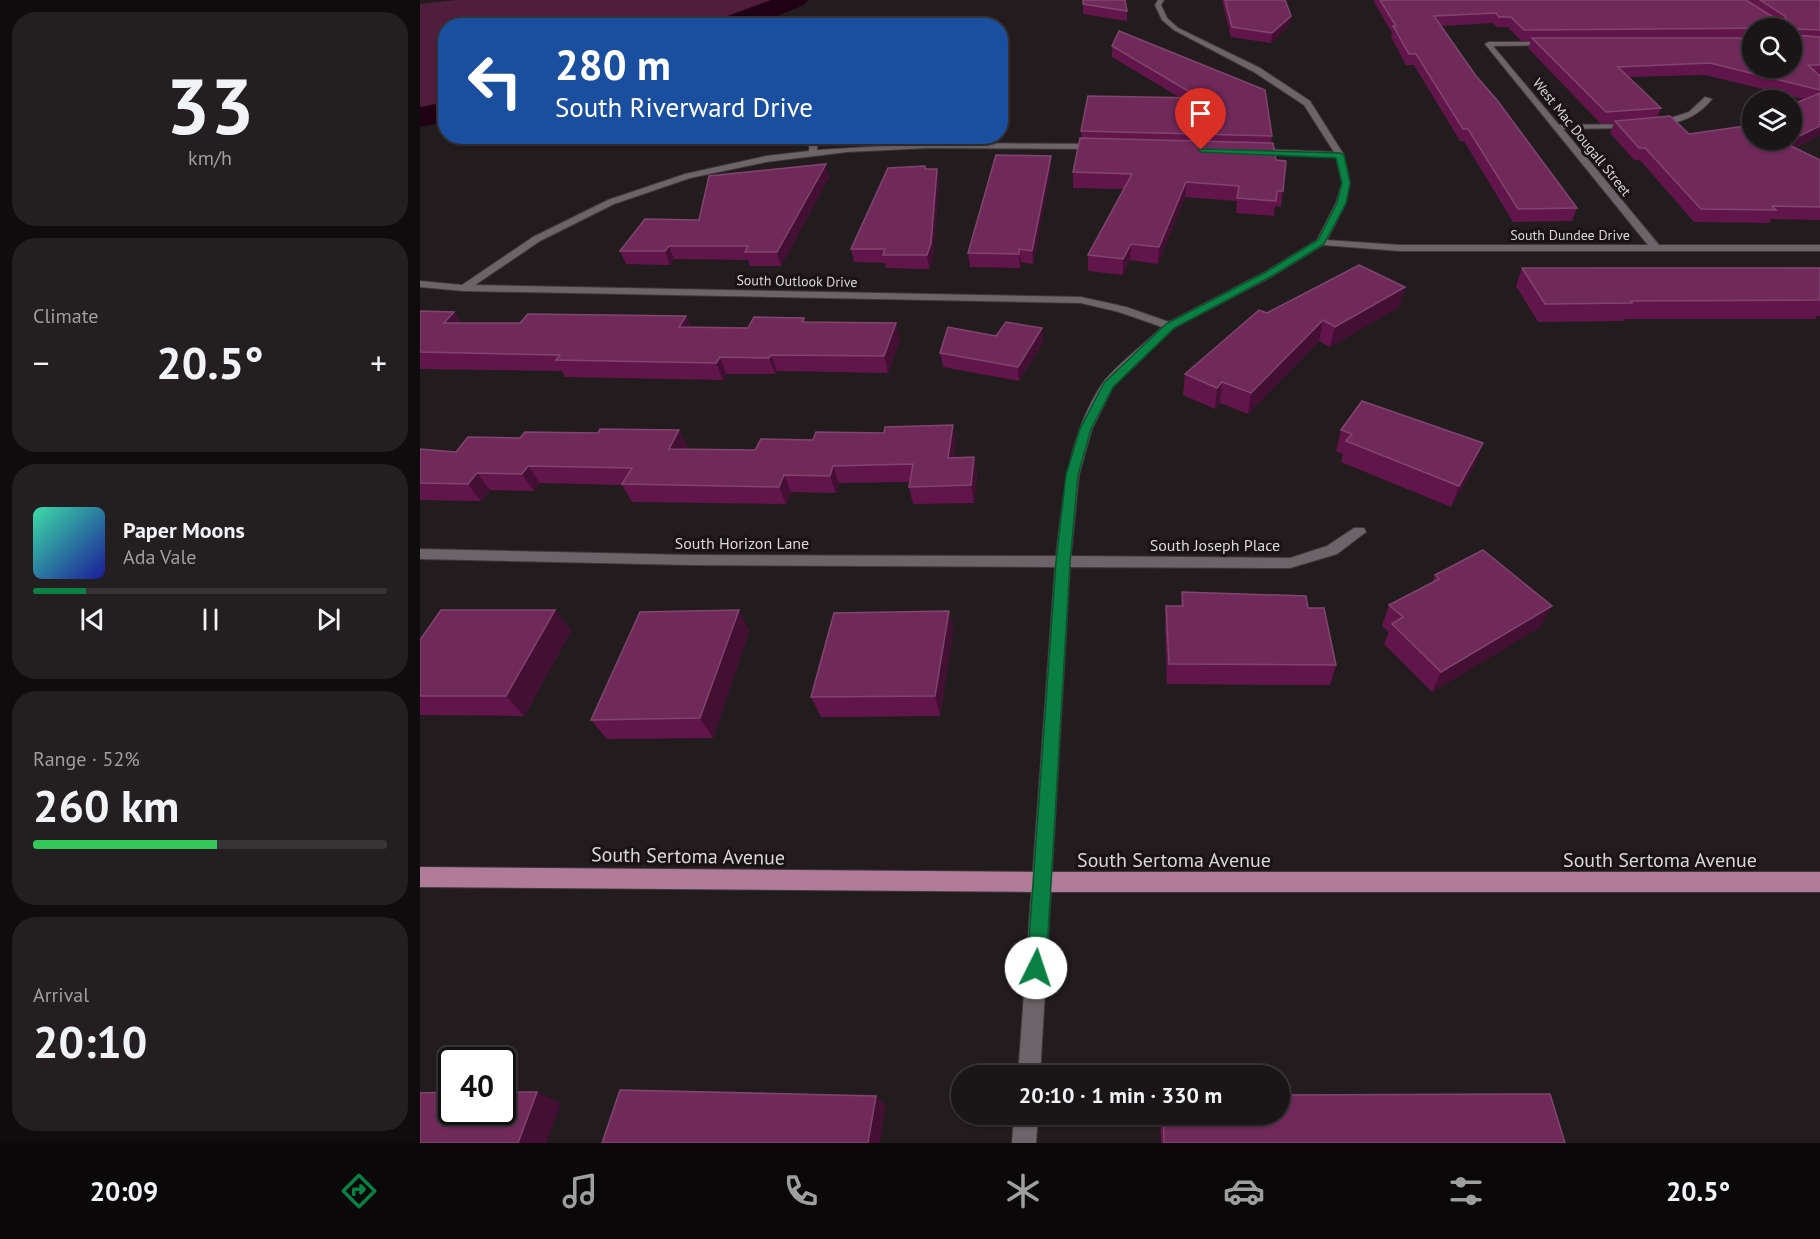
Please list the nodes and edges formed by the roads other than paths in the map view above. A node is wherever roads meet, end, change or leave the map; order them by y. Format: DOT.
graph roads {
  1 [pos="1161,0"];
  2 [pos="1557,44"];
  3 [pos="1708,99"];
  4 [pos="1557,128"];
  5 [pos="814,144"];
  6 [pos="1110,147"];
  7 [pos="1247,152"];
  8 [pos="813,153"];
  9 [pos="1340,155"];
  10 [pos="1321,242"];
  11 [pos="1656,248"];
  12 [pos="1820,248"];
  13 [pos="420,284"];
  14 [pos="464,288"];
  15 [pos="1170,326"];
  16 [pos="1359,532"];
  17 [pos="420,554"];
  18 [pos="1063,562"];
  19 [pos="420,877"];
  20 [pos="1042,882"];
  21 [pos="1820,882"];
  22 [pos="1030,1065"];
  23 [pos="1025,1125"];
  24 [pos="1024,1143"];
  1 -- 9 [label="street"];
  2 -- 4 [label="street, West Mac Dougall Street"];
  3 -- 4 [label="street"];
  4 -- 11 [label="street, West Mac Dougall Street"];
  5 -- 8 [label="street"];
  6 -- 8 [label="street"];
  7 -- 9 [label="street"];
  8 -- 14 [label="street"];
  9 -- 10 [label="street"];
  10 -- 11 [label="street, South Dundee Drive"];
  10 -- 15 [label="street"];
  11 -- 12 [label="street, South Dundee Drive"];
  13 -- 14 [label="street, South Outlook Drive"];
  14 -- 15 [label="street, South Outlook Drive"];
  15 -- 18 [label="street"];
  16 -- 18 [label="street, South Joseph Place"];
  17 -- 18 [label="street, South Horizon Lane"];
  18 -- 20 [label="street"];
  19 -- 20 [label="main road, South Sertoma Avenue"];
  20 -- 21 [label="main road, South Sertoma Avenue"];
  20 -- 22 [label="street"];
  23 -- 24 [label="street"];
}
